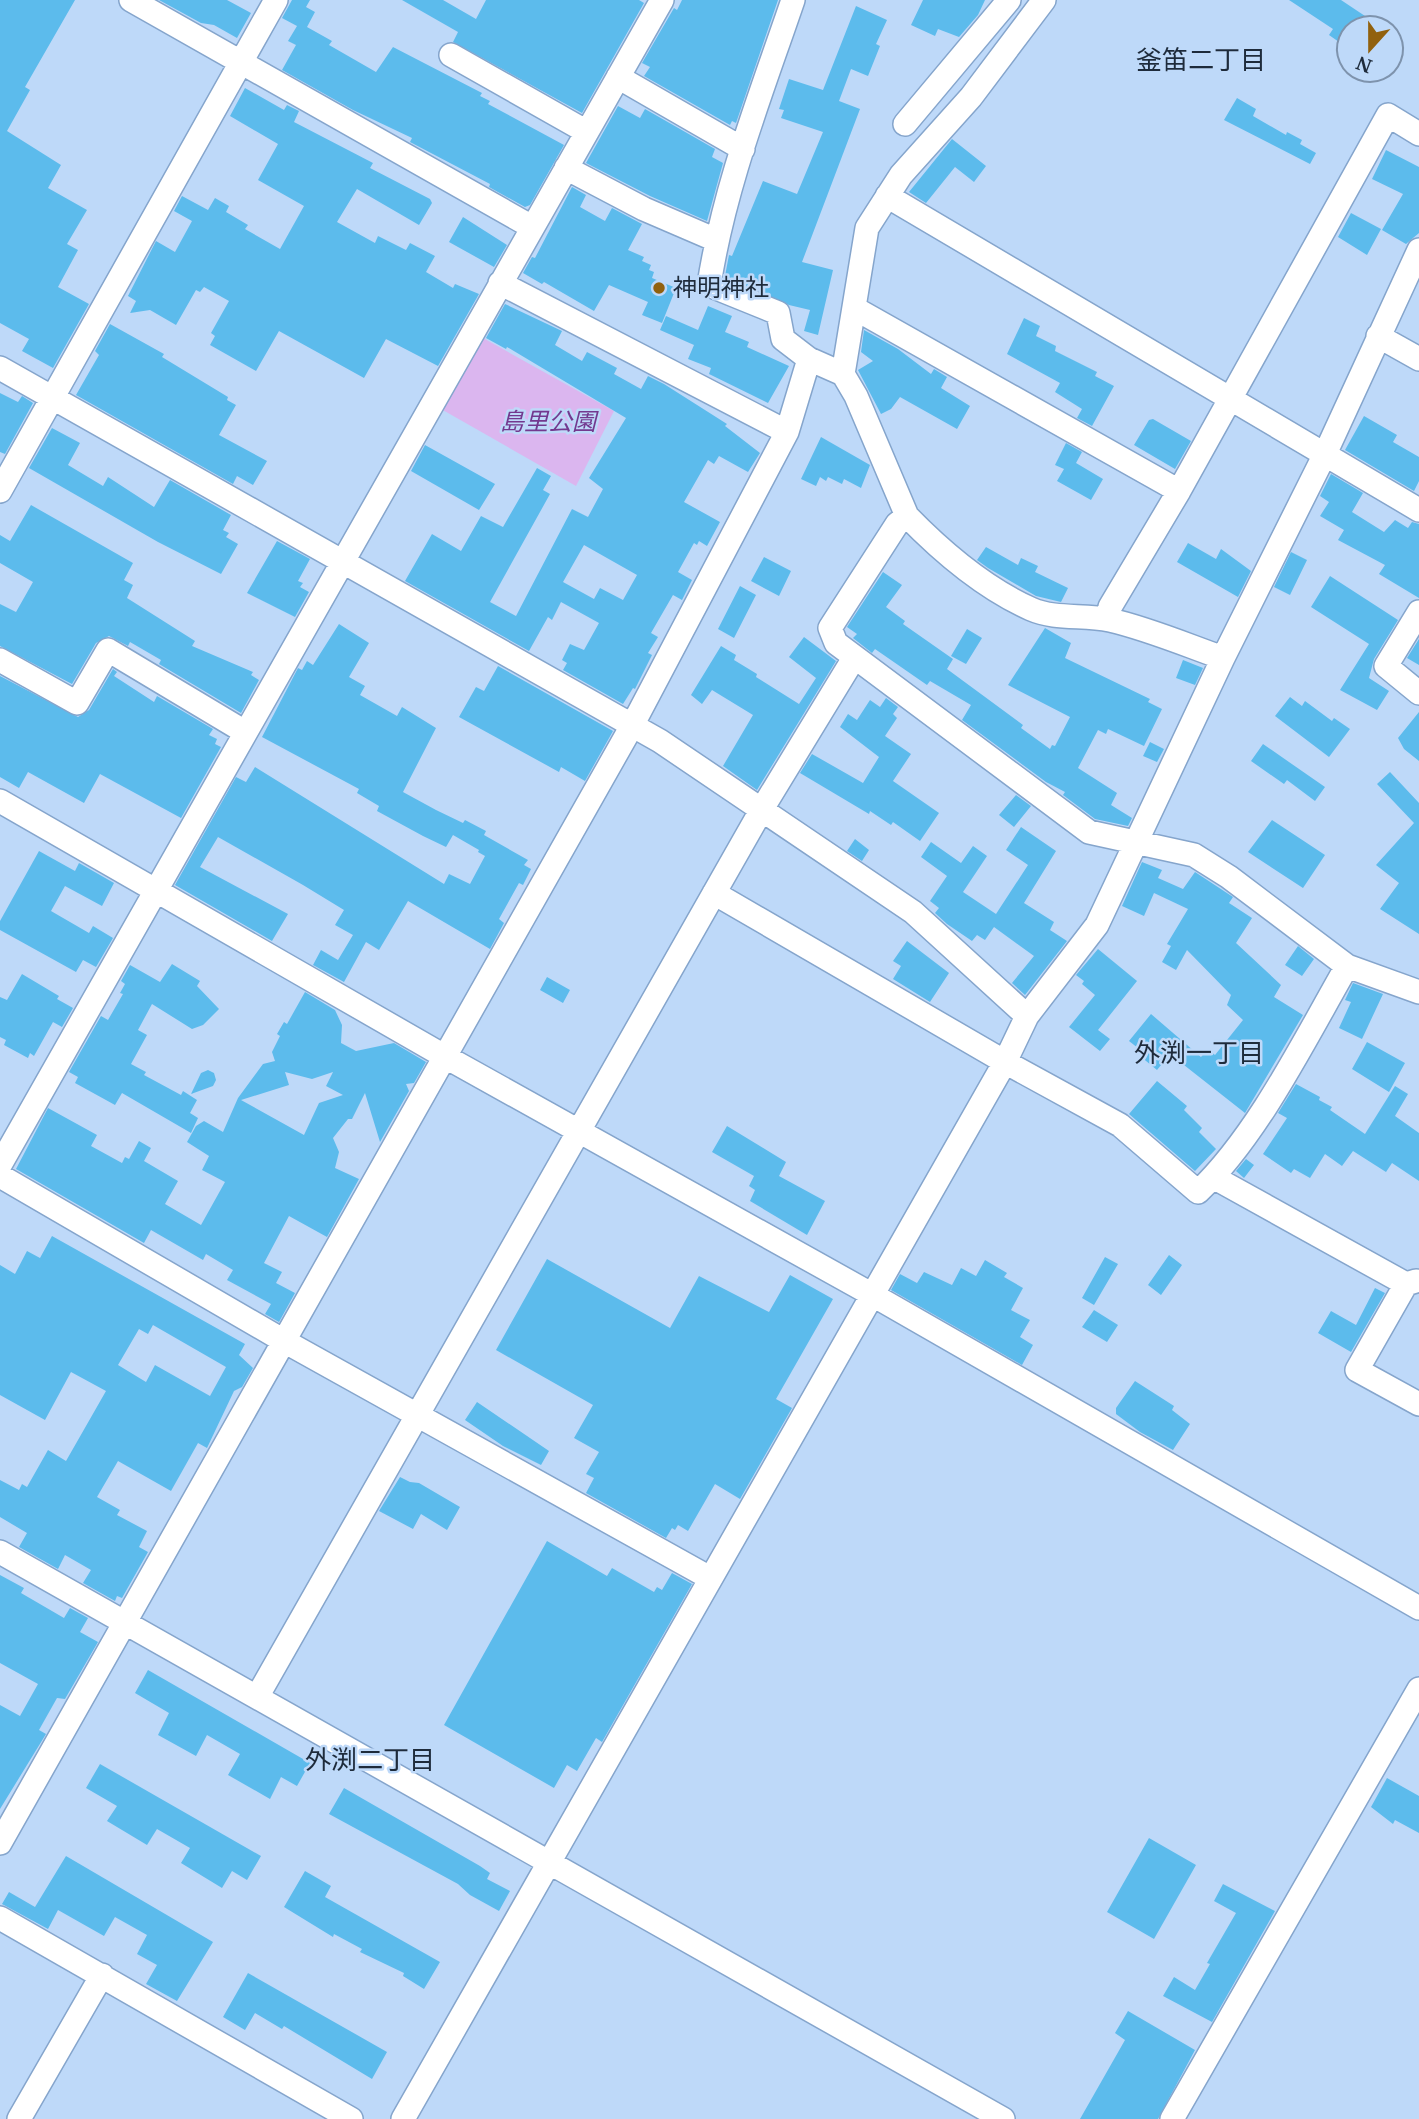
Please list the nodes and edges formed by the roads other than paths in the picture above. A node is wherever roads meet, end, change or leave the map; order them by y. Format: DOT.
graph roads {
  1 [pos="131,0"];
  2 [pos="276,0"];
  3 [pos="662,0"];
  4 [pos="793,0"];
  5 [pos="1009,0"];
  6 [pos="1044,0"];
  7 [pos="451,55"];
  8 [pos="241,62"];
  9 [pos="618,77"];
  10 [pos="905,124"];
  11 [pos="587,132"];
  12 [pos="1419,134"];
  13 [pos="743,149"];
  14 [pos="566,169"];
  15 [pos="887,195"];
  16 [pos="532,227"];
  17 [pos="716,240"];
  18 [pos="1419,250"];
  19 [pos="500,283"];
  20 [pos="854,308"];
  21 [pos="1378,335"];
  22 [pos="809,359"];
  23 [pos="1419,359"];
  24 [pos="0,368"];
  25 [pos="843,374"];
  26 [pos="1231,396"];
  27 [pos="53,398"];
  28 [pos="787,432"];
  29 [pos="1325,454"];
  30 [pos="0,491"];
  31 [pos="1179,491"];
  32 [pos="1419,510"];
  33 [pos="907,516"];
  34 [pos="342,561"];
  35 [pos="1419,612"];
  36 [pos="1108,619"];
  37 [pos="854,658"];
  38 [pos="1223,658"];
  39 [pos="0,660"];
  40 [pos="1419,694"];
  41 [pos="633,724"];
  42 [pos="245,732"];
  43 [pos="0,800"];
  44 [pos="762,809"];
  45 [pos="1138,844"];
  46 [pos="157,889"];
  47 [pos="714,893"];
  48 [pos="1347,966"];
  49 [pos="1419,992"];
  50 [pos="1027,1016"];
  51 [pos="444,1056"];
  52 [pos="1005,1062"];
  53 [pos="578,1129"];
  54 [pos="0,1165"];
  55 [pos="0,1176"];
  56 [pos="1213,1177"];
  57 [pos="1415,1279"];
  58 [pos="871,1294"];
  59 [pos="284,1341"];
  60 [pos="1419,1404"];
  61 [pos="419,1416"];
  62 [pos="0,1552"];
  63 [pos="710,1578"];
  64 [pos="1419,1608"];
  65 [pos="126,1623"];
  66 [pos="1419,1689"];
  67 [pos="257,1697"];
  68 [pos="0,1843"];
  69 [pos="549,1862"];
  70 [pos="0,1917"];
  71 [pos="102,1975"];
  72 [pos="19,2119"];
  73 [pos="351,2119"];
  74 [pos="403,2119"];
  75 [pos="1003,2119"];
  76 [pos="1172,2119"];
  1 -- 8 [label="street"];
  2 -- 8 [label="street"];
  3 -- 9 [label="street"];
  4 -- 13 [label="street"];
  5 -- 10 [label="street"];
  6 -- 15 [label="street"];
  7 -- 11 [label="street"];
  8 -- 16 [label="street"];
  8 -- 27 [label="street"];
  9 -- 11 [label="street"];
  9 -- 13 [label="street"];
  11 -- 14 [label="street"];
  12 -- 26 [label="street"];
  13 -- 17 [label="street"];
  14 -- 16 [label="street"];
  14 -- 17 [label="street"];
  15 -- 20 [label="street"];
  15 -- 26 [label="street"];
  16 -- 19 [label="street"];
  17 -- 22 [label="street"];
  18 -- 21 [label="street"];
  19 -- 28 [label="street"];
  19 -- 34 [label="street"];
  20 -- 25 [label="street"];
  20 -- 31 [label="street"];
  21 -- 23 [label="street"];
  21 -- 29 [label="street"];
  22 -- 25 [label="street"];
  22 -- 28 [label="street"];
  24 -- 27 [label="street"];
  25 -- 33 [label="street"];
  26 -- 29 [label="street"];
  26 -- 31 [label="street"];
  27 -- 30 [label="street"];
  27 -- 34 [label="street"];
  28 -- 41 [label="street"];
  29 -- 32 [label="street"];
  29 -- 38 [label="street"];
  31 -- 36 [label="street"];
  33 -- 36 [label="street"];
  33 -- 37 [label="street"];
  34 -- 41 [label="street"];
  34 -- 42 [label="street"];
  35 -- 40 [label="street"];
  36 -- 38 [label="street"];
  37 -- 44 [label="street"];
  37 -- 45 [label="street"];
  38 -- 45 [label="street"];
  39 -- 42 [label="street"];
  41 -- 44 [label="street"];
  41 -- 51 [label="street"];
  42 -- 46 [label="street"];
  43 -- 46 [label="street"];
  44 -- 47 [label="street"];
  44 -- 50 [label="street"];
  45 -- 48 [label="street"];
  45 -- 50 [label="street"];
  46 -- 51 [label="street"];
  46 -- 54 [label="street"];
  47 -- 52 [label="street"];
  47 -- 53 [label="street"];
  48 -- 49 [label="street"];
  48 -- 56 [label="street"];
  50 -- 52 [label="street"];
  51 -- 53 [label="street"];
  51 -- 59 [label="street"];
  52 -- 56 [label="street"];
  52 -- 58 [label="street"];
  53 -- 58 [label="street"];
  53 -- 61 [label="street"];
  55 -- 59 [label="street"];
  56 -- 57 [label="street"];
  57 -- 60 [label="street"];
  58 -- 63 [label="street"];
  58 -- 64 [label="street"];
  59 -- 61 [label="street"];
  59 -- 65 [label="street"];
  61 -- 63 [label="street"];
  61 -- 67 [label="street"];
  62 -- 65 [label="street"];
  63 -- 69 [label="street"];
  65 -- 67 [label="street"];
  65 -- 68 [label="street"];
  66 -- 76 [label="street"];
  67 -- 69 [label="street"];
  69 -- 74 [label="street"];
  69 -- 75 [label="street"];
  70 -- 71 [label="street"];
  71 -- 72 [label="street"];
  71 -- 73 [label="street"];
}
